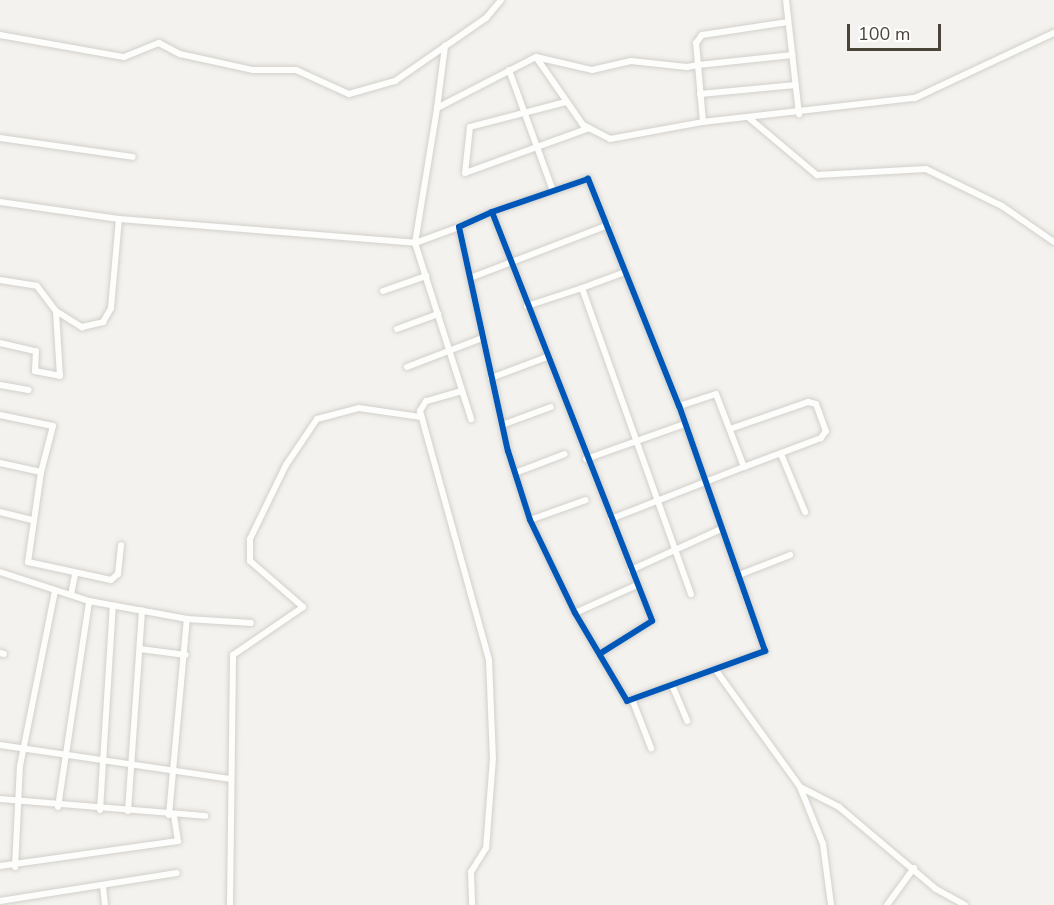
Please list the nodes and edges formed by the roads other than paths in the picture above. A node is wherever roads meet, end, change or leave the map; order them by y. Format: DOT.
graph roads {
  1 [pos="501,0"];
  2 [pos="786,0"];
  3 [pos="788,22"];
  4 [pos="1054,33"];
  5 [pos="0,35"];
  6 [pos="445,46"];
  7 [pos="792,56"];
  8 [pos="536,57"];
  9 [pos="698,65"];
  10 [pos="509,70"];
  11 [pos="796,85"];
  12 [pos="700,94"];
  13 [pos="566,102"];
  14 [pos="437,108"];
  15 [pos="524,109"];
  16 [pos="800,114"];
  17 [pos="749,118"];
  18 [pos="703,122"];
  19 [pos="589,128"];
  20 [pos="0,138"];
  21 [pos="538,147"];
  22 [pos="134,157"];
  23 [pos="553,191"];
  24 [pos="0,202"];
  25 [pos="492,212"];
  26 [pos="119,219"];
  27 [pos="608,225"];
  28 [pos="459,227"];
  29 [pos="1054,242"];
  30 [pos="415,243"];
  31 [pos="512,262"];
  32 [pos="625,272"];
  33 [pos="426,276"];
  34 [pos="470,278"];
  35 [pos="0,280"];
  36 [pos="582,288"];
  37 [pos="383,291"];
  38 [pos="527,306"];
  39 [pos="56,311"];
  40 [pos="438,314"];
  41 [pos="397,328"];
  42 [pos="482,338"];
  43 [pos="0,342"];
  44 [pos="449,351"];
  45 [pos="547,357"];
  46 [pos="407,367"];
  47 [pos="491,378"];
  48 [pos="0,386"];
  49 [pos="29,390"];
  50 [pos="462,391"];
  51 [pos="679,406"];
  52 [pos="551,407"];
  53 [pos="0,415"];
  54 [pos="421,417"];
  55 [pos="471,419"];
  56 [pos="685,424"];
  57 [pos="502,425"];
  58 [pos="730,429"];
  59 [pos="635,443"];
  60 [pos="565,454"];
  61 [pos="780,454"];
  62 [pos="586,459"];
  63 [pos="0,463"];
  64 [pos="744,467"];
  65 [pos="41,472"];
  66 [pos="515,473"];
  67 [pos="707,480"];
  68 [pos="586,500"];
  69 [pos="656,500"];
  70 [pos="0,512"];
  71 [pos="805,512"];
  72 [pos="611,519"];
  73 [pos="33,520"];
  74 [pos="530,520"];
  75 [pos="721,529"];
  76 [pos="121,545"];
  77 [pos="675,550"];
  78 [pos="790,555"];
  79 [pos="631,570"];
  80 [pos="0,572"];
  81 [pos="75,574"];
  82 [pos="739,575"];
  83 [pos="637,585"];
  84 [pos="55,591"];
  85 [pos="691,594"];
  86 [pos="71,595"];
  87 [pos="89,601"];
  88 [pos="113,605"];
  89 [pos="142,610"];
  90 [pos="575,613"];
  91 [pos="187,619"];
  92 [pos="251,622"];
  93 [pos="140,650"];
  94 [pos="601,653"];
  95 [pos="186,655"];
  96 [pos="715,669"];
  97 [pos="672,685"];
  98 [pos="632,699"];
  99 [pos="687,721"];
  100 [pos="0,745"];
  101 [pos="651,748"];
  102 [pos="24,749"];
  103 [pos="66,755"];
  104 [pos="105,765"];
  105 [pos="131,768"];
  106 [pos="171,773"];
  107 [pos="229,779"];
  108 [pos="800,787"];
  109 [pos="0,799"];
  110 [pos="16,802"];
  111 [pos="58,807"];
  112 [pos="100,810"];
  113 [pos="128,811"];
  114 [pos="171,815"];
  115 [pos="205,816"];
  116 [pos="0,866"];
  117 [pos="15,867"];
  118 [pos="914,868"];
  119 [pos="177,873"];
  120 [pos="103,886"];
  121 [pos="0,901"];
  122 [pos="105,905"];
  123 [pos="230,905"];
  124 [pos="472,905"];
  125 [pos="831,905"];
  126 [pos="887,905"];
  127 [pos="965,905"];
  1 -- 6 [label="street"];
  2 -- 3 [label="street"];
  3 -- 7 [label="street"];
  3 -- 9 [label="street"];
  4 -- 16 [label="street"];
  5 -- 6 [label="street"];
  6 -- 14 [label="street"];
  7 -- 9 [label="street"];
  7 -- 11 [label="street"];
  8 -- 9 [label="street"];
  8 -- 10 [label="street"];
  8 -- 13 [label="street"];
  9 -- 12 [label="street"];
  10 -- 14 [label="street"];
  10 -- 15 [label="street"];
  11 -- 12 [label="street"];
  11 -- 16 [label="street"];
  12 -- 18 [label="street"];
  13 -- 15 [label="street"];
  13 -- 19 [label="street"];
  14 -- 30 [label="street"];
  15 -- 21 [label="street"];
  15 -- 21 [label="street"];
  16 -- 17 [label="street"];
  17 -- 18 [label="street"];
  17 -- 29 [label="street"];
  18 -- 19 [label="street"];
  19 -- 21 [label="street"];
  20 -- 22 [label="street"];
  21 -- 23 [label="street"];
  23 -- 25 [label="street"];
  23 -- 27 [label="street"];
  24 -- 26 [label="street"];
  25 -- 28 [label="street"];
  25 -- 31 [label="street"];
  26 -- 30 [label="street"];
  26 -- 39 [label="street"];
  27 -- 31 [label="street"];
  27 -- 32 [label="street"];
  28 -- 30 [label="street"];
  28 -- 34 [label="street"];
  30 -- 33 [label="street"];
  31 -- 34 [label="street"];
  31 -- 38 [label="street"];
  32 -- 36 [label="street"];
  32 -- 51 [label="street"];
  33 -- 37 [label="street"];
  33 -- 40 [label="street"];
  34 -- 42 [label="street"];
  35 -- 39 [label="street"];
  36 -- 38 [label="street"];
  36 -- 59 [label="street"];
  38 -- 45 [label="street"];
  39 -- 43 [label="street"];
  40 -- 41 [label="street"];
  40 -- 44 [label="street"];
  42 -- 44 [label="street"];
  42 -- 47 [label="street"];
  44 -- 46 [label="street"];
  44 -- 50 [label="street"];
  45 -- 47 [label="street"];
  45 -- 62 [label="street"];
  47 -- 57 [label="street"];
  48 -- 49 [label="street"];
  50 -- 54 [label="street"];
  50 -- 55 [label="street"];
  51 -- 56 [label="street"];
  51 -- 58 [label="street"];
  52 -- 57 [label="street"];
  53 -- 65 [label="street"];
  54 -- 107 [label="street"];
  54 -- 124 [label="street"];
  56 -- 59 [label="street"];
  56 -- 67 [label="street"];
  57 -- 66 [label="street"];
  58 -- 61 [label="street"];
  58 -- 64 [label="street"];
  59 -- 62 [label="street"];
  59 -- 69 [label="street"];
  60 -- 66 [label="street"];
  61 -- 64 [label="street"];
  61 -- 71 [label="street"];
  62 -- 72 [label="street"];
  63 -- 65 [label="street"];
  64 -- 67 [label="street"];
  65 -- 73 [label="street"];
  66 -- 74 [label="street"];
  67 -- 69 [label="street"];
  67 -- 75 [label="street"];
  68 -- 74 [label="street"];
  69 -- 72 [label="street"];
  69 -- 77 [label="street"];
  70 -- 73 [label="street"];
  72 -- 79 [label="street"];
  73 -- 81 [label="street"];
  74 -- 90 [label="street"];
  75 -- 77 [label="street"];
  75 -- 82 [label="street"];
  76 -- 81 [label="street"];
  77 -- 79 [label="street"];
  77 -- 85 [label="street"];
  78 -- 82 [label="street"];
  79 -- 83 [label="street"];
  80 -- 84 [label="street"];
  81 -- 86 [label="street"];
  82 -- 96 [label="street"];
  83 -- 90 [label="street"];
  83 -- 94 [label="street"];
  84 -- 86 [label="street"];
  84 -- 102 [label="street"];
  86 -- 87 [label="street"];
  87 -- 88 [label="street"];
  87 -- 103 [label="street"];
  88 -- 89 [label="street"];
  88 -- 104 [label="street"];
  89 -- 91 [label="street"];
  89 -- 93 [label="street"];
  90 -- 94 [label="street"];
  91 -- 92 [label="street"];
  91 -- 95 [label="street"];
  93 -- 95 [label="street"];
  93 -- 105 [label="street"];
  94 -- 98 [label="street"];
  95 -- 106 [label="street"];
  96 -- 97 [label="street"];
  96 -- 108 [label="street"];
  97 -- 98 [label="street"];
  97 -- 99 [label="street"];
  98 -- 101 [label="street"];
  100 -- 102 [label="street"];
  102 -- 103 [label="street"];
  102 -- 110 [label="street"];
  103 -- 104 [label="street"];
  103 -- 111 [label="street"];
  104 -- 105 [label="street"];
  104 -- 112 [label="street"];
  105 -- 106 [label="street"];
  105 -- 113 [label="street"];
  106 -- 107 [label="street"];
  106 -- 114 [label="street"];
  107 -- 123 [label="street"];
  108 -- 118 [label="street"];
  108 -- 125 [label="street"];
  109 -- 110 [label="street"];
  110 -- 111 [label="street"];
  110 -- 117 [label="street"];
  111 -- 112 [label="street"];
  112 -- 113 [label="street"];
  113 -- 114 [label="street"];
  114 -- 115 [label="street"];
  114 -- 117 [label="street"];
  116 -- 117 [label="street"];
  118 -- 126 [label="street"];
  118 -- 127 [label="street"];
  119 -- 120 [label="street"];
  120 -- 121 [label="street"];
  120 -- 122 [label="street"];
}
